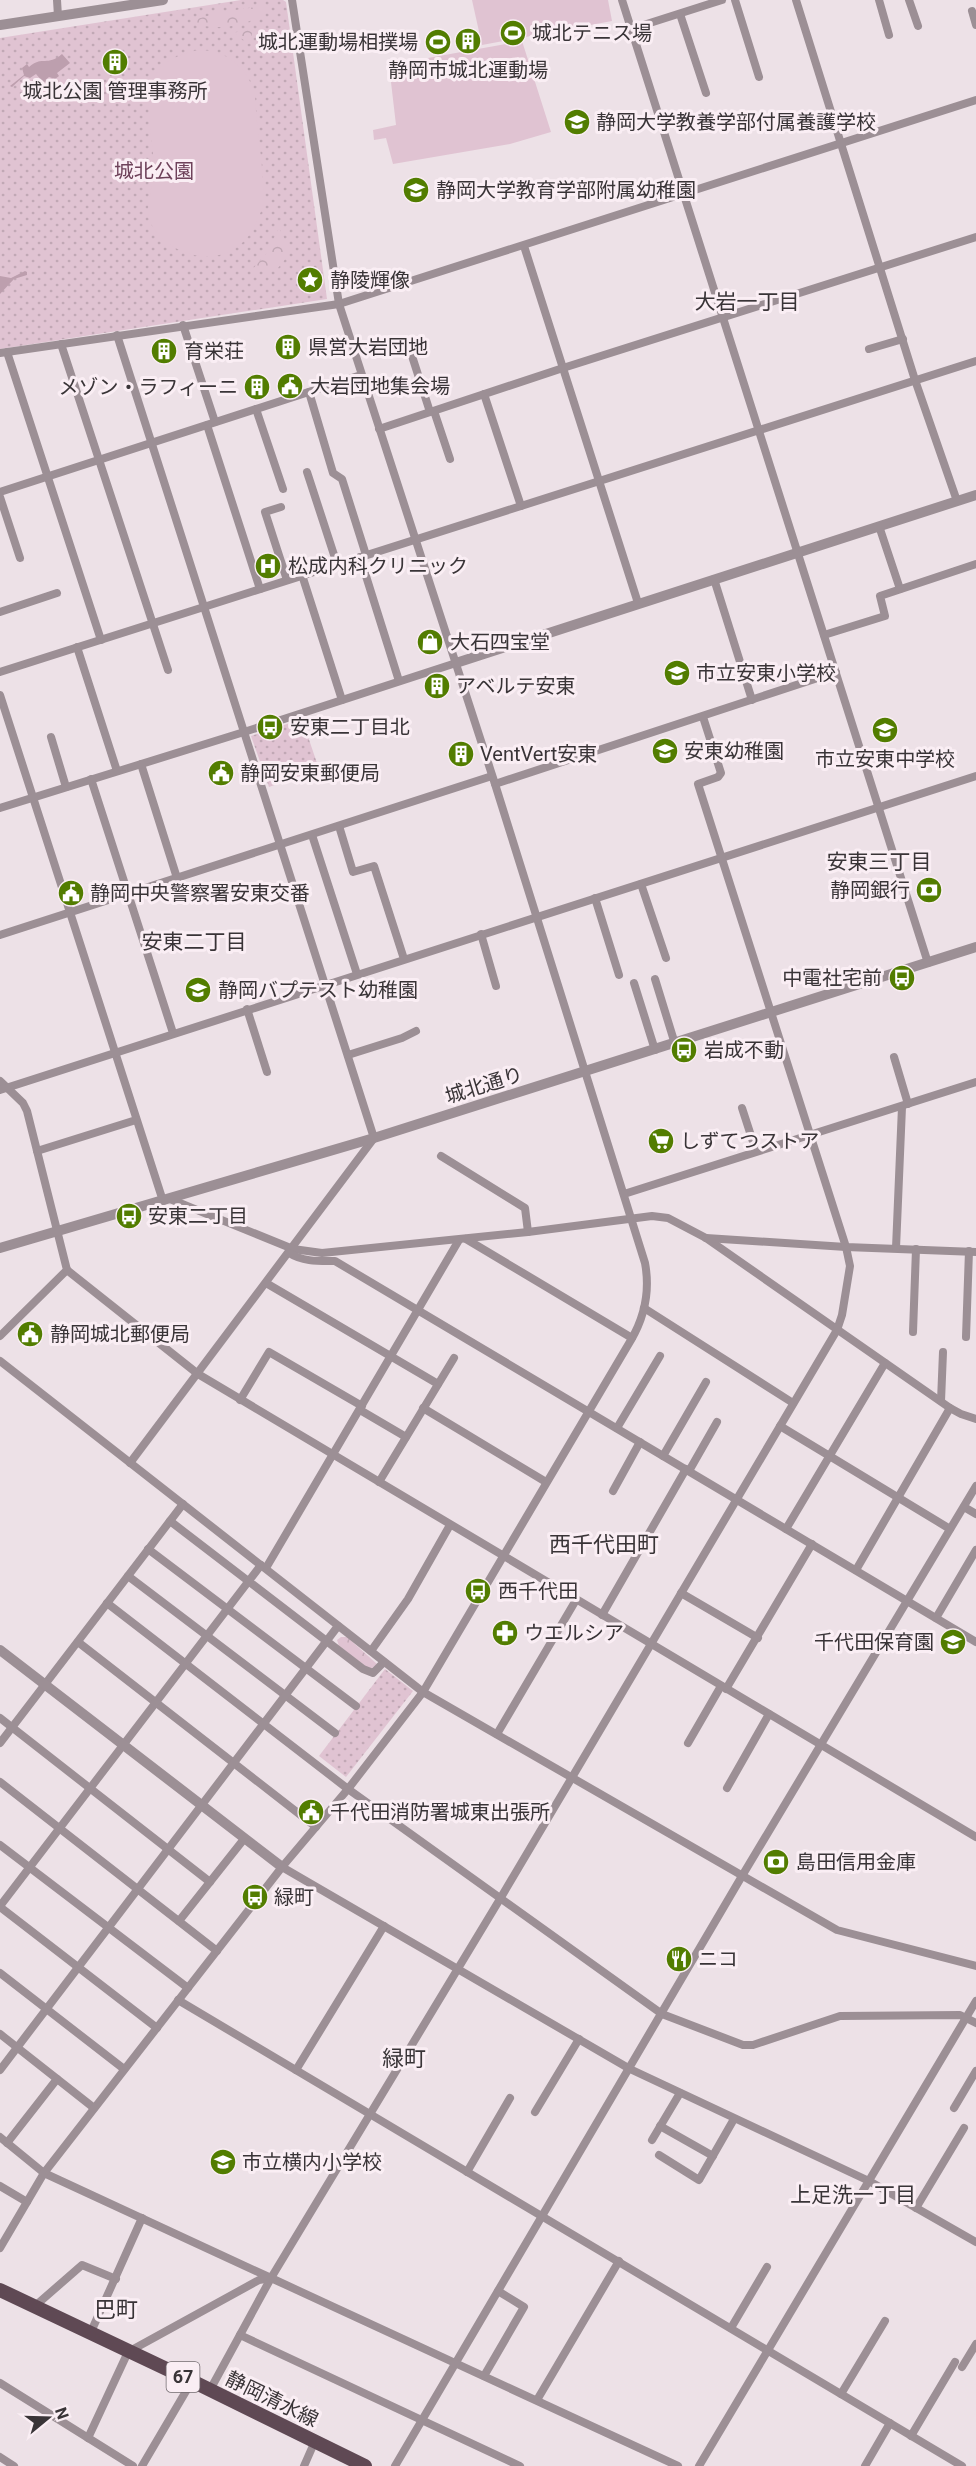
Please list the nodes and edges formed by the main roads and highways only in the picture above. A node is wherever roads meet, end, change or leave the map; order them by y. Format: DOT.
graph roads {
  1 [pos="0,2290"];
  2 [pos="365,2466"];
  1 -- 2 [label="main road, 静岡清水線 / 67"];
}
